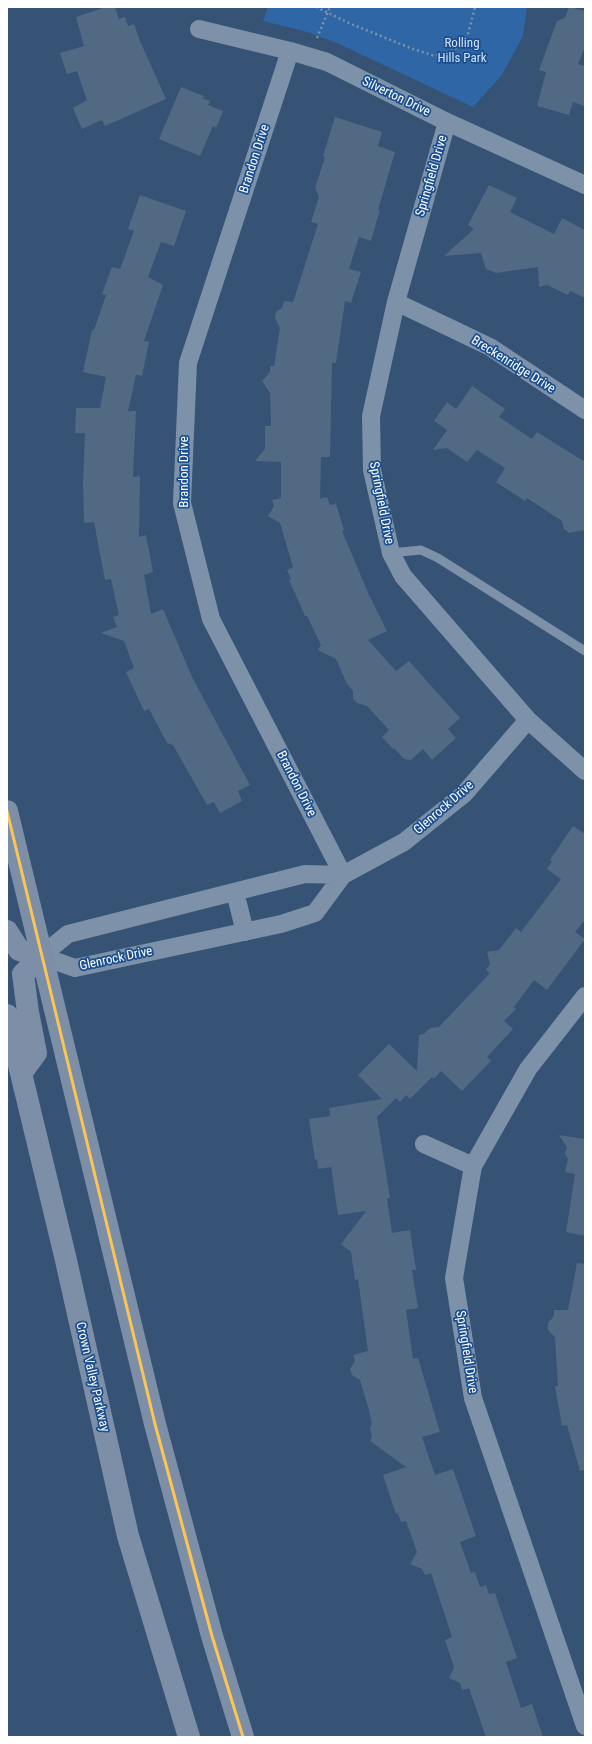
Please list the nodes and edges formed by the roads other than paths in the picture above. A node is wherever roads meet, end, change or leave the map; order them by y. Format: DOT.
graph roads {
  1 [pos="199,29"];
  2 [pos="290,51"];
  3 [pos="447,122"];
  4 [pos="585,185"];
  5 [pos="396,302"];
  6 [pos="585,410"];
  7 [pos="392,553"];
  8 [pos="585,651"];
  9 [pos="528,720"];
  10 [pos="585,771"];
  11 [pos="7,811"];
  12 [pos="343,875"];
  13 [pos="235,892"];
  14 [pos="7,931"];
  15 [pos="246,932"];
  16 [pos="41,956"];
  17 [pos="585,996"];
  18 [pos="7,1015"];
  19 [pos="22,1072"];
  20 [pos="424,1144"];
  21 [pos="473,1166"];
  22 [pos="585,1726"];
  23 [pos="189,1737"];
  24 [pos="242,1737"];
  1 -- 2 [label="street, Silverton Drive"];
  2 -- 3 [label="street, Silverton Drive"];
  2 -- 12 [label="street, Brandon Drive"];
  3 -- 4 [label="street, Silverton Drive"];
  3 -- 5 [label="street, Springfield Drive"];
  5 -- 6 [label="street, Breckenridge Drive"];
  5 -- 7 [label="street, Springfield Drive"];
  7 -- 8 [label="lane"];
  7 -- 9 [label="street, Springfield Drive"];
  9 -- 10 [label="street, Springfield Drive"];
  9 -- 12 [label="street, Glenrock Drive"];
  11 -- 16 [label="main road"];
  12 -- 13 [label="street, Glenrock Drive"];
  12 -- 15 [label="street, Glenrock Drive"];
  13 -- 15 [label="street"];
  13 -- 16 [label="street, Glenrock Drive"];
  14 -- 16 [label="main road"];
  15 -- 16 [label="street, Glenrock Drive"];
  16 -- 19 [label="main road"];
  16 -- 24 [label="main road"];
  17 -- 21 [label="street, Springfield Drive"];
  18 -- 19 [label="main road, Crown Valley Parkway"];
  19 -- 23 [label="main road, Crown Valley Parkway"];
  20 -- 21 [label="street"];
  21 -- 22 [label="street, Springfield Drive"];
}
